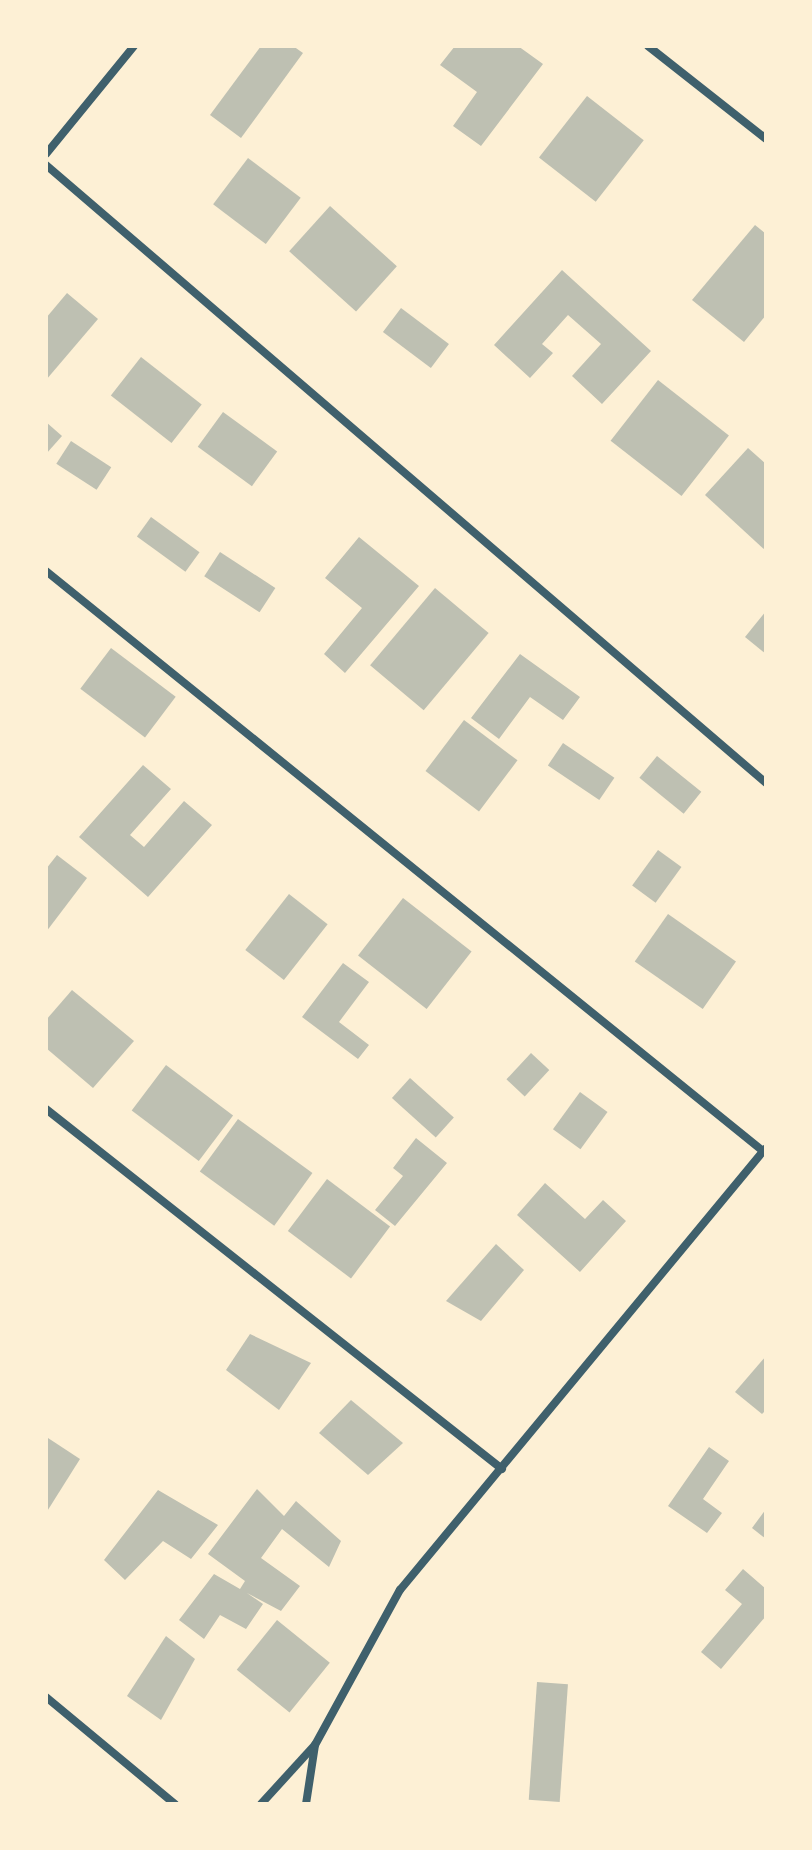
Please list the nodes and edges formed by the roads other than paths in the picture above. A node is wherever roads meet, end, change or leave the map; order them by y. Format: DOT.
graph roads {
  1 [pos="134,46"];
  2 [pos="648,46"];
  3 [pos="766,139"];
  4 [pos="46,154"];
  5 [pos="46,165"];
  6 [pos="46,571"];
  7 [pos="766,783"];
  8 [pos="46,1109"];
  9 [pos="765,1150"];
  10 [pos="502,1469"];
  11 [pos="46,1697"];
  12 [pos="315,1745"];
  13 [pos="175,1804"];
  14 [pos="261,1804"];
  15 [pos="306,1804"];
  1 -- 4 [label="street"];
  2 -- 3 [label="street"];
  5 -- 7 [label="street"];
  6 -- 9 [label="street"];
  8 -- 10 [label="street"];
  9 -- 10 [label="street"];
  10 -- 12 [label="street"];
  11 -- 13 [label="street"];
  12 -- 14 [label="street"];
  12 -- 15 [label="street"];
}
